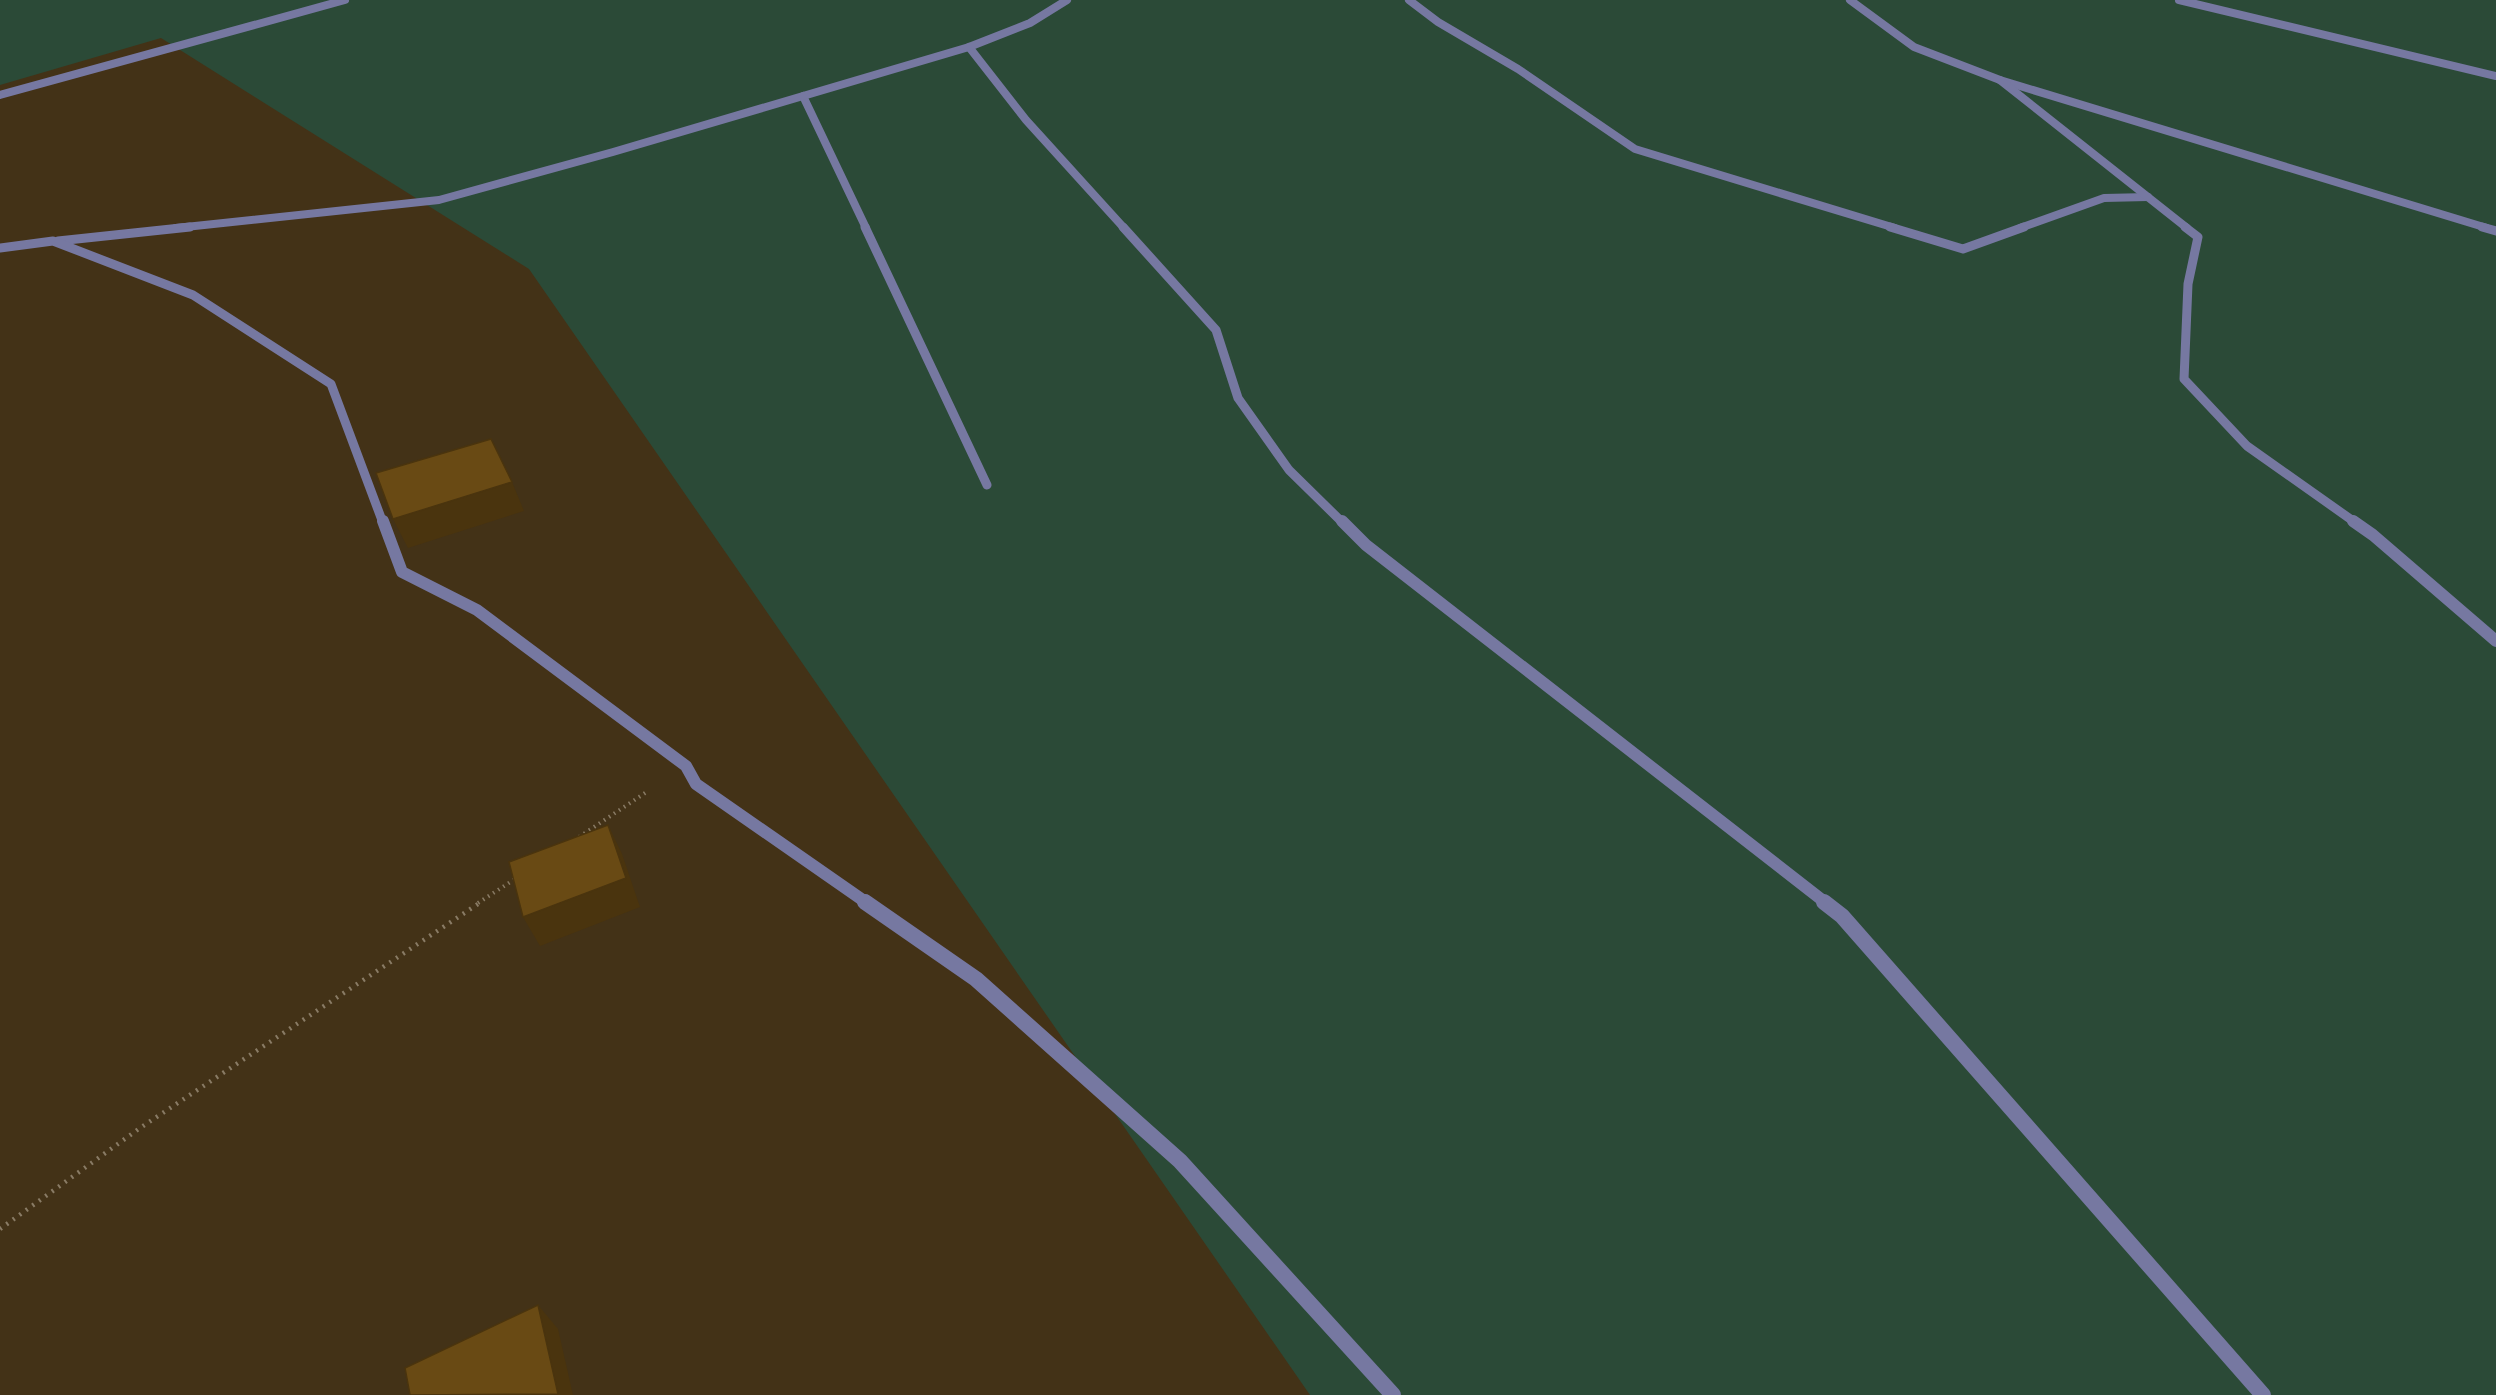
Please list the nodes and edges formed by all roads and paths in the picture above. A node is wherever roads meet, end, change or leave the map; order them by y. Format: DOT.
graph roads {
  1 [pos="345,0"];
  2 [pos="1067,0"];
  3 [pos="1409,0"];
  4 [pos="1850,0"];
  5 [pos="2179,0"];
  6 [pos="969,47"];
  7 [pos="2496,76"];
  8 [pos="2000,80"];
  9 [pos="0,95"];
  10 [pos="803,96"];
  11 [pos="2148,197"];
  12 [pos="2496,231"];
  13 [pos="53,241"];
  14 [pos="0,248"];
  15 [pos="987,484"];
  16 [pos="2496,641"];
  17 [pos="686,766"];
  18 [pos="577,838"];
  19 [pos="527,871"];
  20 [pos="0,1229"];
  21 [pos="1393,1395"];
  22 [pos="2263,1395"];
  1 -- 9 [label="street"];
  2 -- 6 [label="street"];
  3 -- 11 [label="street"];
  4 -- 8 [label="street"];
  5 -- 7 [label="street"];
  6 -- 10 [label="street"];
  6 -- 22 [label="street"];
  8 -- 11 [label="street"];
  8 -- 12 [label="street"];
  10 -- 13 [label="street"];
  10 -- 15 [label="street"];
  11 -- 16 [label="street"];
  13 -- 14 [label="street"];
  13 -- 17 [label="street"];
  17 -- 18 [label="path"];
  17 -- 21 [label="street"];
  19 -- 20 [label="path"];
}
